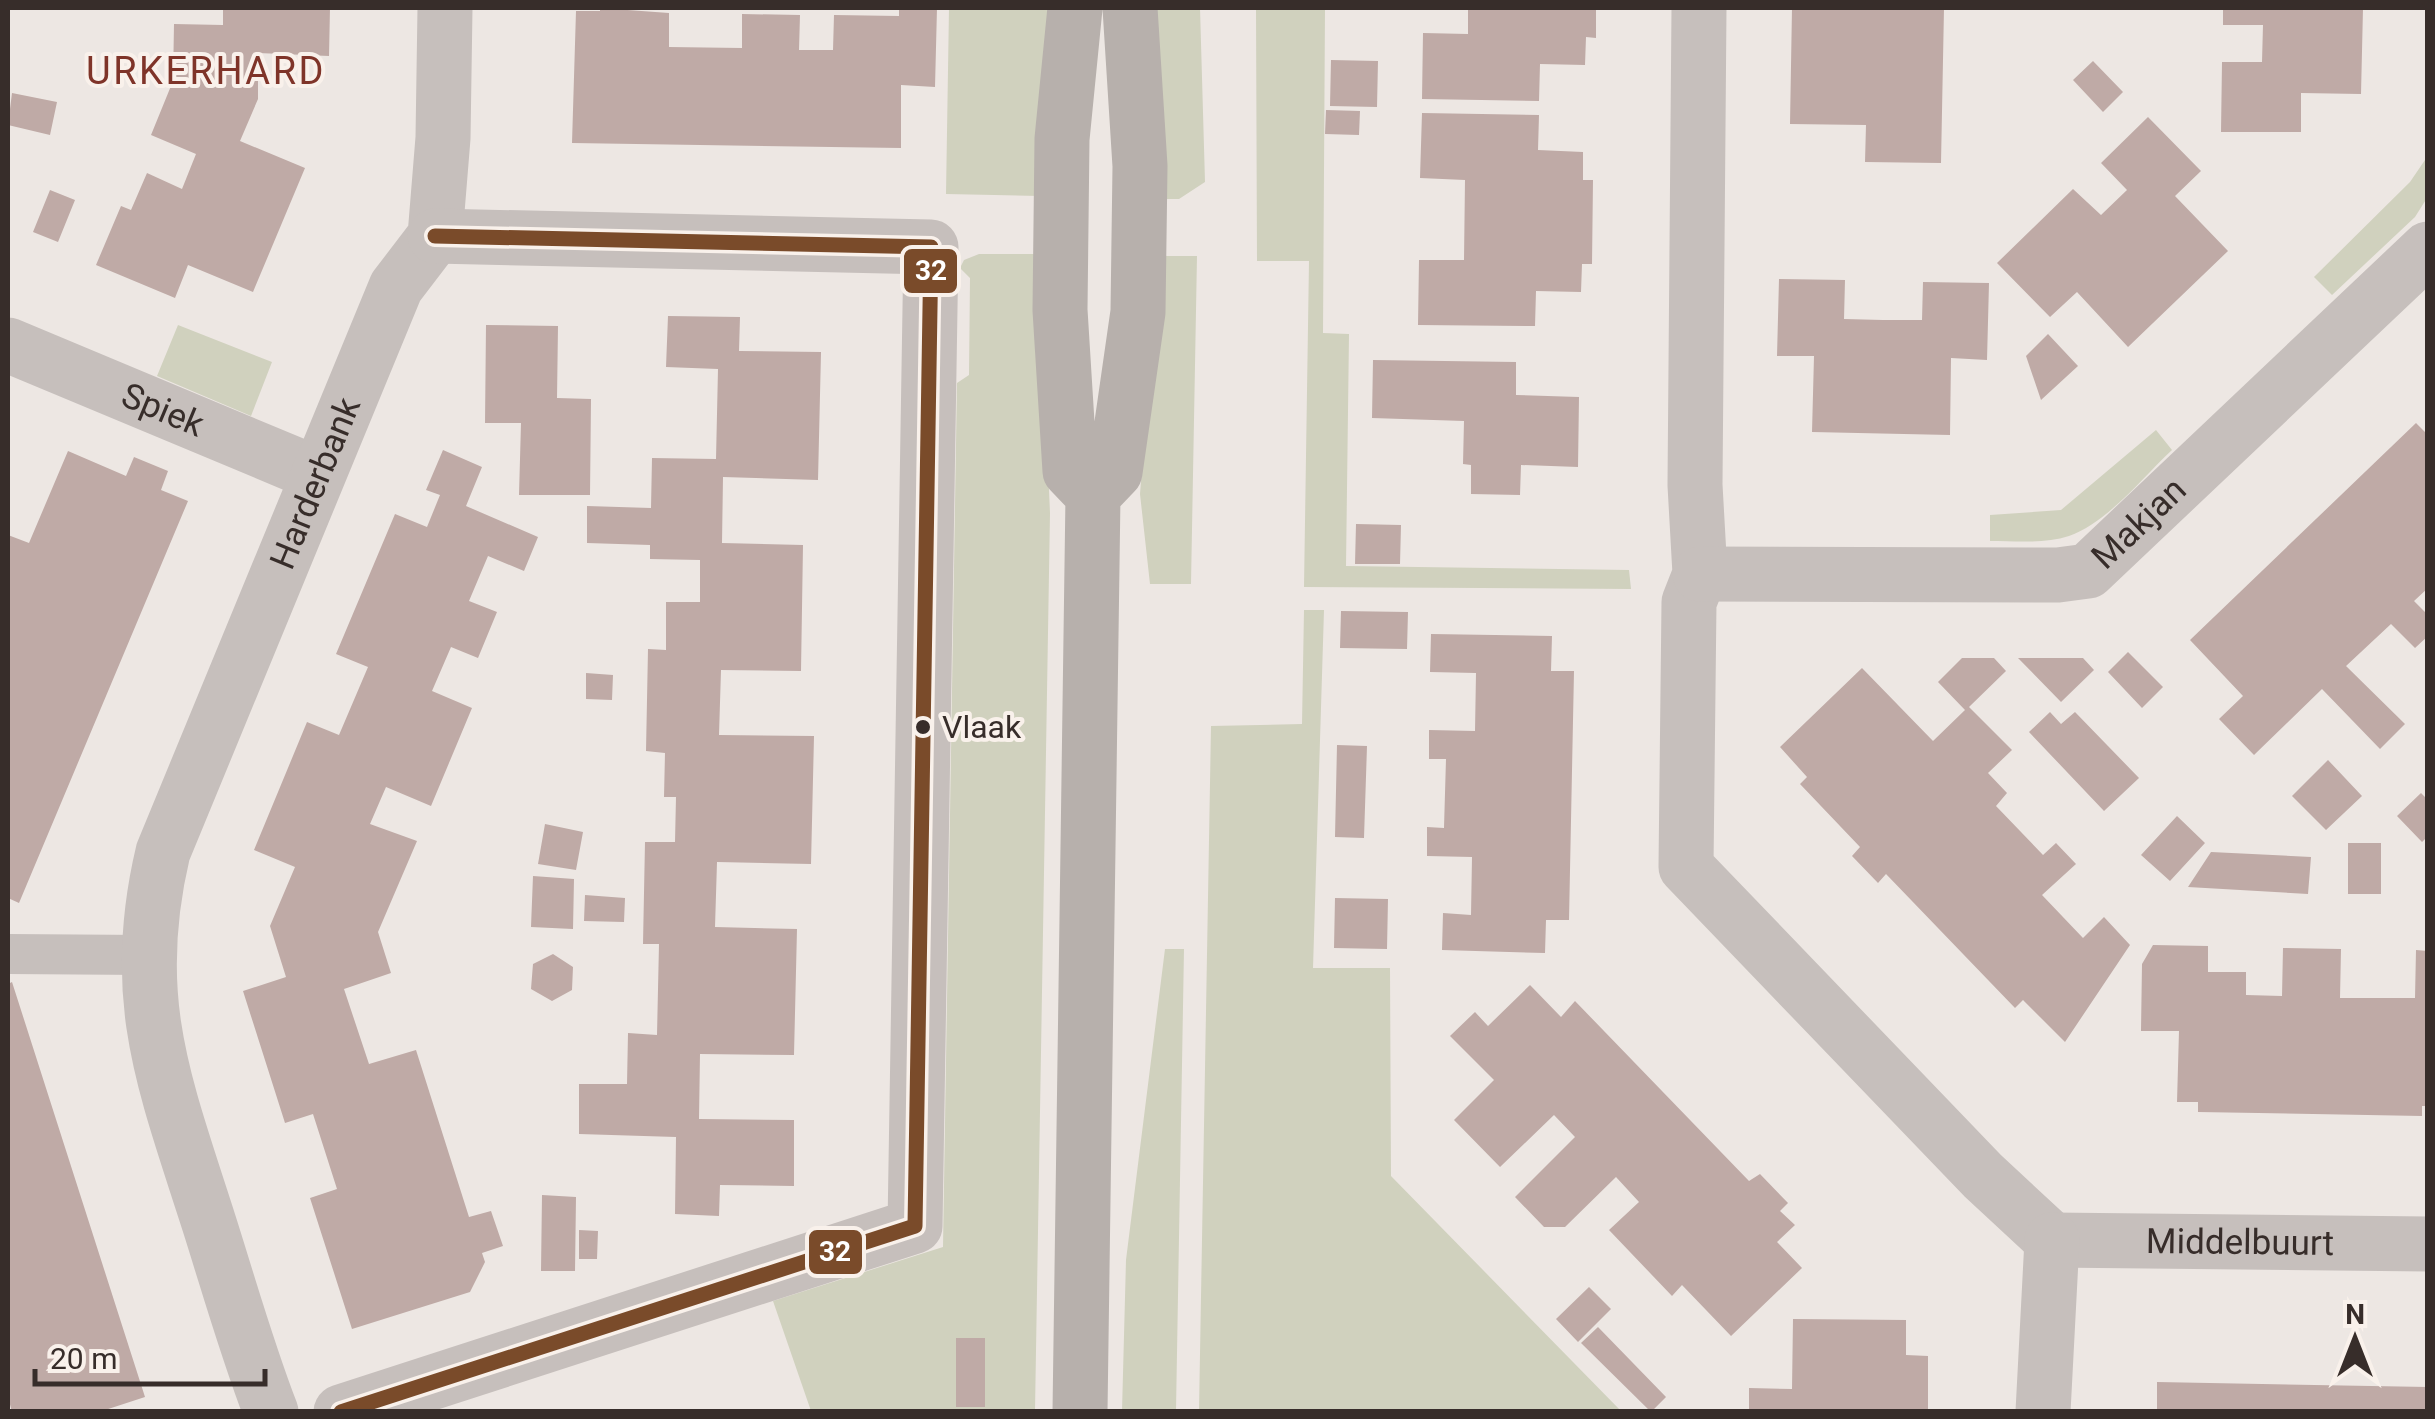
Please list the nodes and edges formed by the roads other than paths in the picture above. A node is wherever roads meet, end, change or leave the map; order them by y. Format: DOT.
graph roads {
  1 [pos="445,8"];
  2 [pos="1075,8"];
  3 [pos="1130,8"];
  4 [pos="1699,8"];
  5 [pos="435,236"];
  6 [pos="2428,249"];
  7 [pos="8,345"];
  8 [pos="316,474"];
  9 [pos="1093,495"];
  10 [pos="1700,574"];
  11 [pos="8,954"];
  12 [pos="146,956"];
  13 [pos="2052,1240"];
  14 [pos="2428,1244"];
  15 [pos="271,1412"];
  16 [pos="341,1412"];
  17 [pos="1080,1412"];
  18 [pos="2042,1412"];
  1 -- 5 [label="street"];
  2 -- 9 [label="street"];
  3 -- 9 [label="street"];
  4 -- 10 [label="street"];
  5 -- 8 [label="street, Harderbank"];
  5 -- 16 [label="street"];
  6 -- 10 [label="street, Makjan"];
  7 -- 8 [label="street, Spiek"];
  8 -- 12 [label="street, Harderbank"];
  9 -- 17 [label="street"];
  10 -- 13 [label="street"];
  11 -- 12 [label="lane"];
  12 -- 15 [label="street, Harderbank"];
  13 -- 14 [label="street, Middelbuurt"];
  13 -- 18 [label="street"];
}
